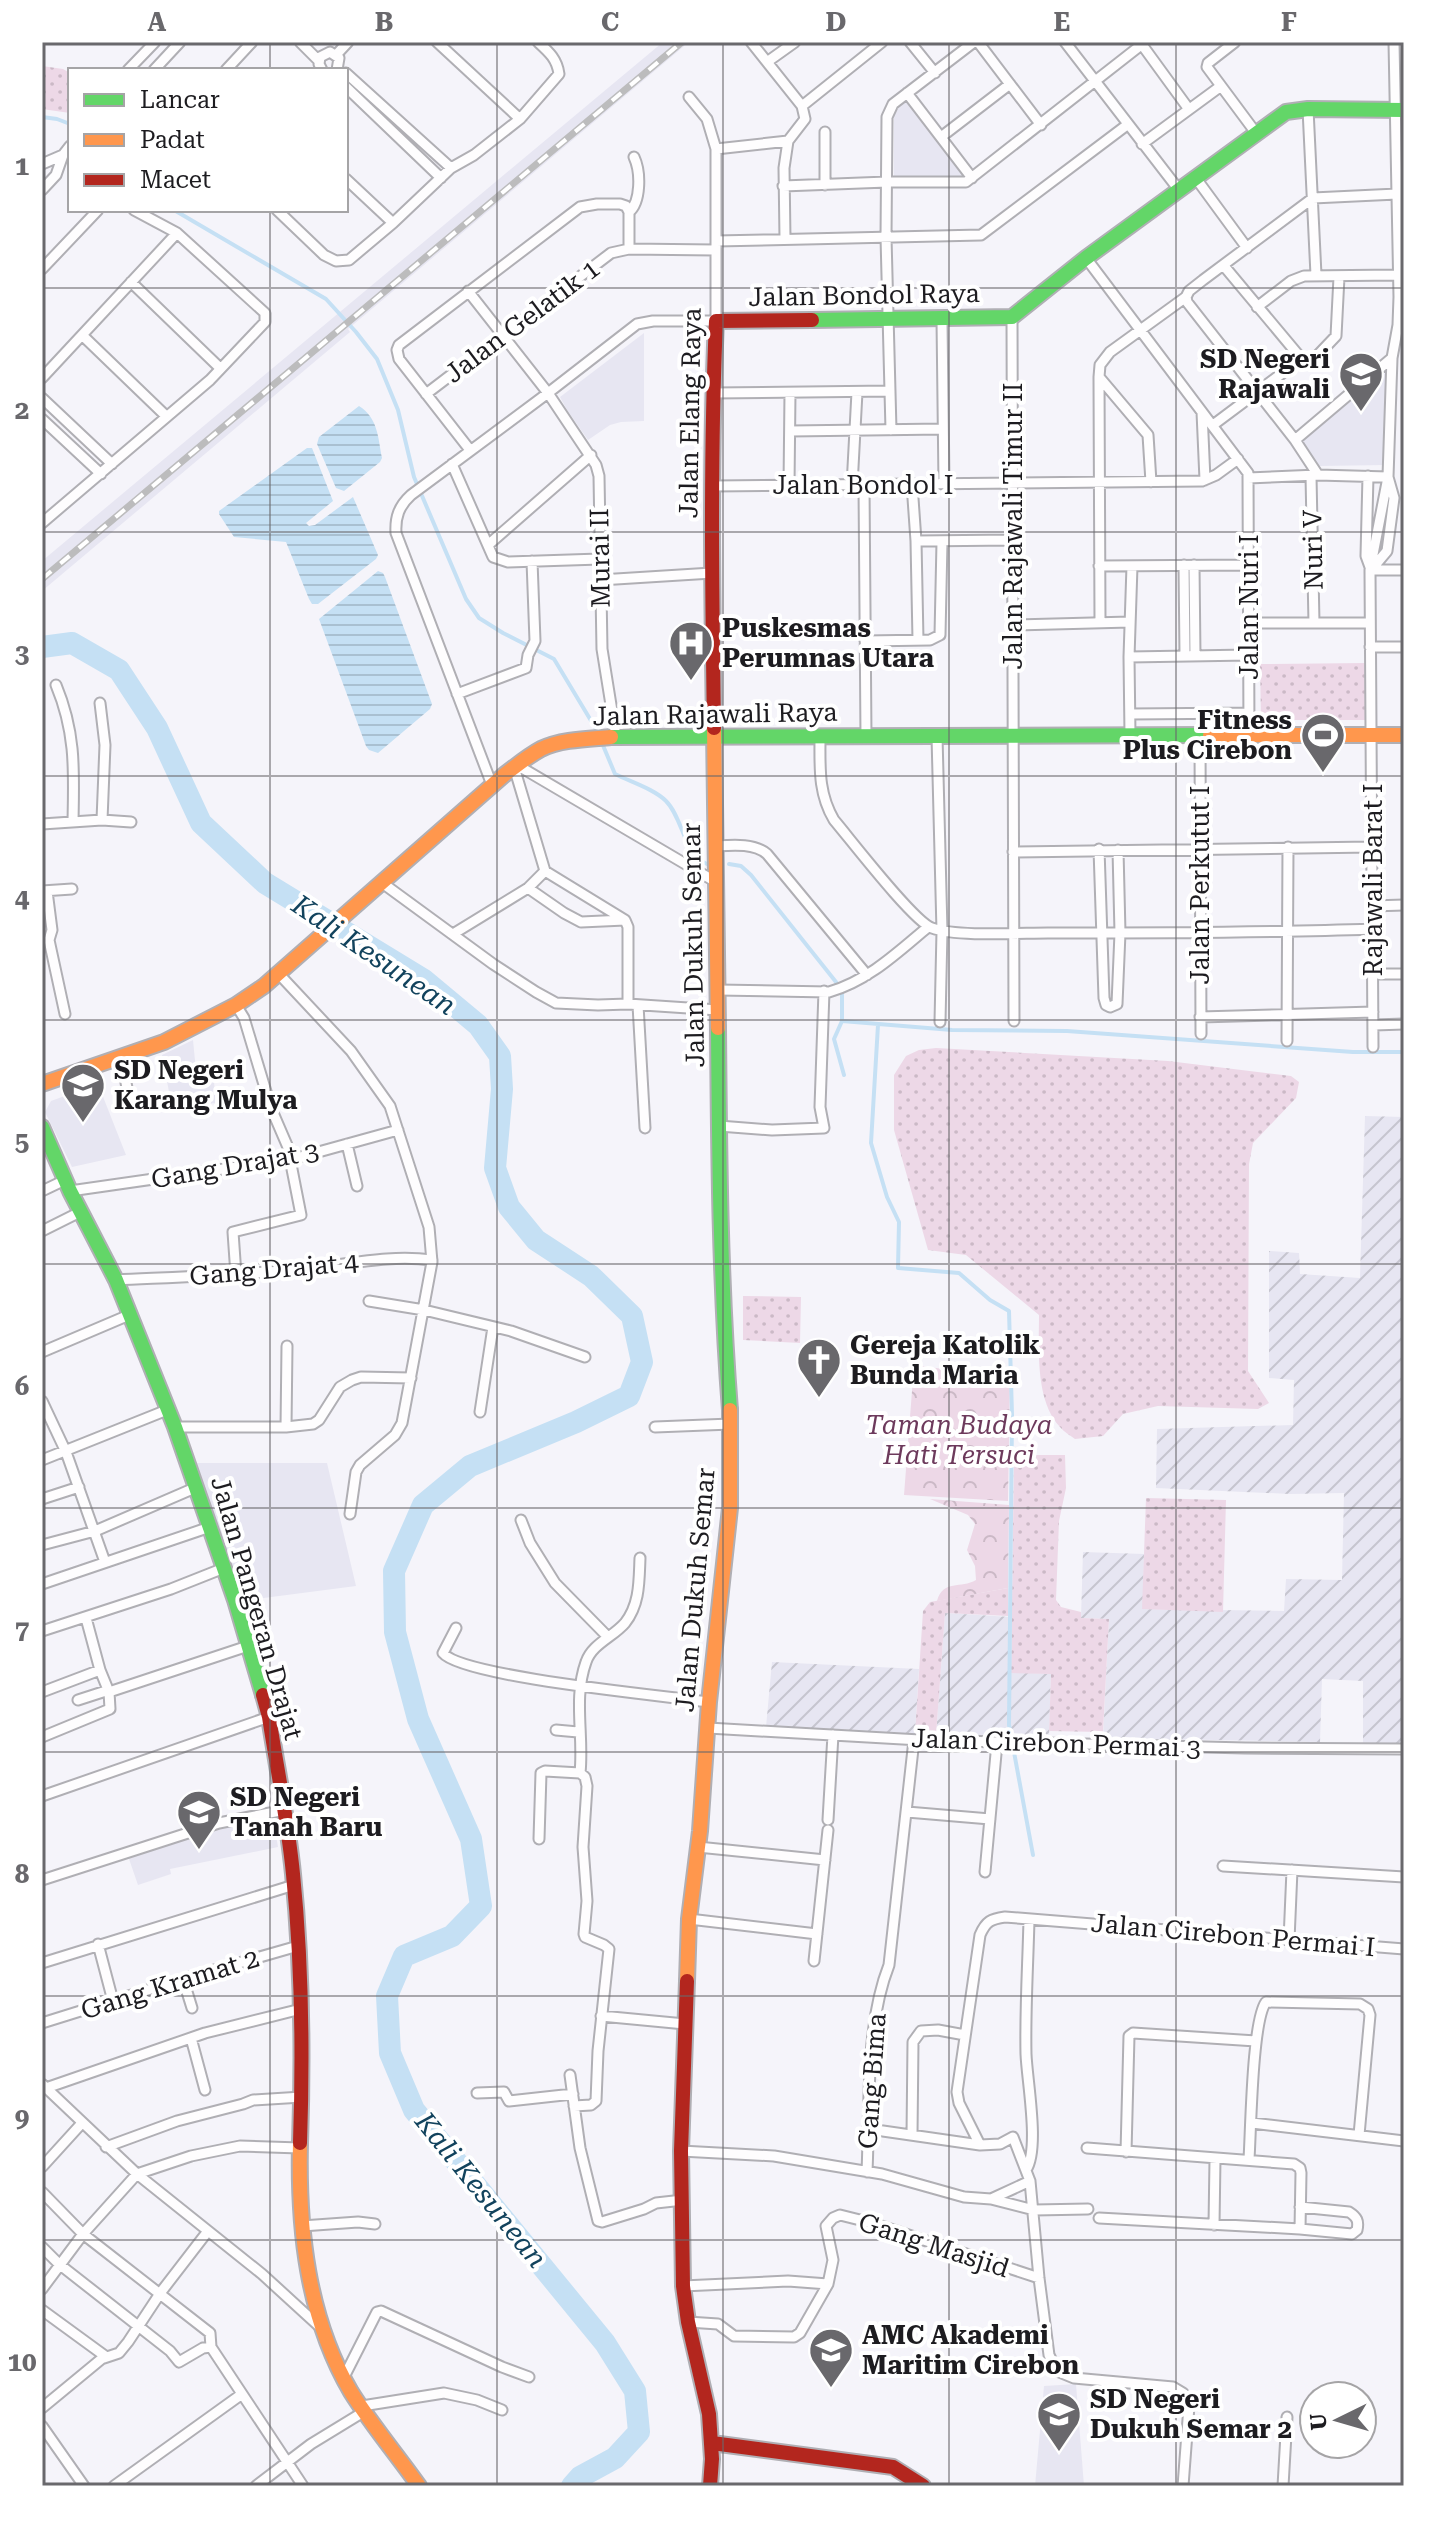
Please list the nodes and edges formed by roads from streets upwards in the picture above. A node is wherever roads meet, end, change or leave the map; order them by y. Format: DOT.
graph roads {
  1 [pos="155,42"];
  2 [pos="180,42"];
  3 [pos="252,42"];
  4 [pos="300,42"];
  5 [pos="319,42"];
  6 [pos="348,42"];
  7 [pos="437,42"];
  8 [pos="538,42"];
  9 [pos="751,42"];
  10 [pos="795,42"];
  11 [pos="882,42"];
  12 [pos="910,42"];
  13 [pos="976,42"];
  14 [pos="1065,42"];
  15 [pos="1235,42"];
  16 [pos="1394,42"];
  17 [pos="1142,43"];
  18 [pos="867,46"];
  19 [pos="333,53"];
  20 [pos="767,62"];
  21 [pos="320,65"];
  22 [pos="130,68"];
  23 [pos="156,68"];
  24 [pos="228,68"];
  25 [pos="341,68"];
  26 [pos="935,73"];
  27 [pos="348,76"];
  28 [pos="1094,82"];
  29 [pos="1010,84"];
  30 [pos="1221,86"];
  31 [pos="348,89"];
  32 [pos="907,93"];
  33 [pos="689,97"];
  34 [pos="802,106"];
  35 [pos="1188,108"];
  36 [pos="1308,109"];
  37 [pos="1400,110"];
  38 [pos="520,119"];
  39 [pos="1041,125"];
  40 [pos="1127,125"];
  41 [pos="825,132"];
  42 [pos="1256,133"];
  43 [pos="941,137"];
  44 [pos="788,141"];
  45 [pos="1142,144"];
  46 [pos="716,149"];
  47 [pos="66,150"];
  48 [pos="634,157"];
  49 [pos="42,164"];
  50 [pos="451,168"];
  51 [pos="1195,177"];
  52 [pos="441,178"];
  53 [pos="972,178"];
  54 [pos="348,181"];
  55 [pos="887,182"];
  56 [pos="825,185"];
  57 [pos="783,186"];
  58 [pos="42,190"];
  59 [pos="1179,190"];
  60 [pos="1397,194"];
  61 [pos="1313,198"];
  62 [pos="96,212"];
  63 [pos="138,212"];
  64 [pos="279,212"];
  65 [pos="629,212"];
  66 [pos="393,223"];
  67 [pos="177,233"];
  68 [pos="886,237"];
  69 [pos="785,239"];
  70 [pos="716,246"];
  71 [pos="1247,248"];
  72 [pos="629,249"];
  73 [pos="1086,258"];
  74 [pos="1224,266"];
  75 [pos="42,269"];
  76 [pos="1316,275"];
  77 [pos="1398,275"];
  78 [pos="1339,277"];
  79 [pos="131,282"];
  80 [pos="468,291"];
  81 [pos="1186,297"];
  82 [pos="1402,297"];
  83 [pos="1257,307"];
  84 [pos="1012,317"];
  85 [pos="889,320"];
  86 [pos="942,320"];
  87 [pos="716,321"];
  88 [pos="1140,330"];
  89 [pos="82,335"];
  90 [pos="503,335"];
  91 [pos="1392,358"];
  92 [pos="1300,360"];
  93 [pos="220,368"];
  94 [pos="1099,377"];
  95 [pos="42,378"];
  96 [pos="890,391"];
  97 [pos="1256,391"];
  98 [pos="857,392"];
  99 [pos="548,393"];
  100 [pos="713,393"];
  101 [pos="790,393"];
  102 [pos="426,394"];
  103 [pos="42,398"];
  104 [pos="1202,411"];
  105 [pos="166,416"];
  106 [pos="42,419"];
  107 [pos="1213,425"];
  108 [pos="943,429"];
  109 [pos="891,430"];
  110 [pos="790,431"];
  111 [pos="853,431"];
  112 [pos="1295,440"];
  113 [pos="470,450"];
  114 [pos="591,455"];
  115 [pos="1238,459"];
  116 [pos="112,464"];
  117 [pos="452,464"];
  118 [pos="101,474"];
  119 [pos="1315,476"];
  120 [pos="1368,476"];
  121 [pos="1388,477"];
  122 [pos="1248,478"];
  123 [pos="1205,480"];
  124 [pos="1151,482"];
  125 [pos="1098,483"];
  126 [pos="912,484"];
  127 [pos="944,484"];
  128 [pos="1013,484"];
  129 [pos="864,485"];
  130 [pos="713,486"];
  131 [pos="789,486"];
  132 [pos="852,486"];
  133 [pos="42,523"];
  134 [pos="1013,540"];
  135 [pos="916,541"];
  136 [pos="942,542"];
  137 [pos="488,545"];
  138 [pos="600,559"];
  139 [pos="532,561"];
  140 [pos="1189,565"];
  141 [pos="1249,565"];
  142 [pos="1099,566"];
  143 [pos="1132,566"];
  144 [pos="1370,570"];
  145 [pos="1404,570"];
  146 [pos="712,573"];
  147 [pos="600,580"];
  148 [pos="1100,622"];
  149 [pos="1130,622"];
  150 [pos="1249,623"];
  151 [pos="1314,623"];
  152 [pos="1370,623"];
  153 [pos="1013,625"];
  154 [pos="918,640"];
  155 [pos="865,641"];
  156 [pos="1370,647"];
  157 [pos="1404,647"];
  158 [pos="1249,655"];
  159 [pos="1190,656"];
  160 [pos="1129,657"];
  161 [pos="56,685"];
  162 [pos="457,694"];
  163 [pos="100,703"];
  164 [pos="1249,713"];
  165 [pos="1130,714"];
  166 [pos="1013,735"];
  167 [pos="1130,735"];
  168 [pos="1200,735"];
  169 [pos="1372,735"];
  170 [pos="1404,735"];
  171 [pos="613,736"];
  172 [pos="866,736"];
  173 [pos="937,736"];
  174 [pos="1249,736"];
  175 [pos="715,737"];
  176 [pos="820,737"];
  177 [pos="515,766"];
  178 [pos="492,785"];
  179 [pos="102,820"];
  180 [pos="73,821"];
  181 [pos="131,822"];
  182 [pos="42,824"];
  183 [pos="716,846"];
  184 [pos="1288,847"];
  185 [pos="1371,847"];
  186 [pos="1199,848"];
  187 [pos="1099,849"];
  188 [pos="1118,850"];
  189 [pos="1013,852"];
  190 [pos="545,871"];
  191 [pos="381,882"];
  192 [pos="716,882"];
  193 [pos="528,888"];
  194 [pos="72,889"];
  195 [pos="45,891"];
  196 [pos="1404,905"];
  197 [pos="1372,906"];
  198 [pos="625,920"];
  199 [pos="928,927"];
  200 [pos="1372,929"];
  201 [pos="942,931"];
  202 [pos="1287,932"];
  203 [pos="1014,933"];
  204 [pos="1103,933"];
  205 [pos="1120,933"];
  206 [pos="1200,933"];
  207 [pos="453,934"];
  208 [pos="278,973"];
  209 [pos="1373,974"];
  210 [pos="1404,974"];
  211 [pos="867,975"];
  212 [pos="718,990"];
  213 [pos="827,991"];
  214 [pos="633,1004"];
  215 [pos="236,1005"];
  216 [pos="718,1010"];
  217 [pos="1373,1012"];
  218 [pos="65,1014"];
  219 [pos="1287,1015"];
  220 [pos="1200,1017"];
  221 [pos="1014,1021"];
  222 [pos="940,1022"];
  223 [pos="1404,1024"];
  224 [pos="1374,1025"];
  225 [pos="1201,1034"];
  226 [pos="1287,1041"];
  227 [pos="1373,1047"];
  228 [pos="121,1056"];
  229 [pos="42,1084"];
  230 [pos="130,1104"];
  231 [pos="719,1126"];
  232 [pos="42,1127"];
  233 [pos="645,1128"];
  234 [pos="398,1130"];
  235 [pos="347,1144"];
  236 [pos="292,1159"];
  237 [pos="68,1185"];
  238 [pos="357,1186"];
  239 [pos="42,1191"];
  240 [pos="80,1212"];
  241 [pos="42,1231"];
  242 [pos="432,1260"];
  243 [pos="236,1275"];
  244 [pos="116,1280"];
  245 [pos="369,1301"];
  246 [pos="424,1310"];
  247 [pos="129,1315"];
  248 [pos="493,1327"];
  249 [pos="287,1346"];
  250 [pos="42,1352"];
  251 [pos="585,1357"];
  252 [pos="411,1378"];
  253 [pos="42,1401"];
  254 [pos="167,1410"];
  255 [pos="480,1412"];
  256 [pos="731,1424"];
  257 [pos="175,1427"];
  258 [pos="286,1427"];
  259 [pos="655,1427"];
  260 [pos="66,1452"];
  261 [pos="42,1460"];
  262 [pos="79,1487"];
  263 [pos="197,1487"];
  264 [pos="42,1499"];
  265 [pos="350,1514"];
  266 [pos="521,1520"];
  267 [pos="210,1527"];
  268 [pos="95,1531"];
  269 [pos="42,1545"];
  270 [pos="640,1558"];
  271 [pos="105,1562"];
  272 [pos="224,1568"];
  273 [pos="42,1584"];
  274 [pos="86,1618"];
  275 [pos="456,1628"];
  276 [pos="42,1631"];
  277 [pos="608,1637"];
  278 [pos="248,1646"];
  279 [pos="100,1670"];
  280 [pos="580,1684"];
  281 [pos="109,1691"];
  282 [pos="42,1692"];
  283 [pos="78,1700"];
  284 [pos="709,1702"];
  285 [pos="269,1717"];
  286 [pos="708,1728"];
  287 [pos="556,1730"];
  288 [pos="578,1732"];
  289 [pos="833,1735"];
  290 [pos="42,1737"];
  291 [pos="914,1740"];
  292 [pos="997,1743"];
  293 [pos="1404,1749"];
  294 [pos="580,1773"];
  295 [pos="42,1796"];
  296 [pos="285,1810"];
  297 [pos="907,1812"];
  298 [pos="990,1819"];
  299 [pos="539,1839"];
  300 [pos="698,1847"];
  301 [pos="825,1860"];
  302 [pos="1223,1866"];
  303 [pos="1292,1870"];
  304 [pos="985,1872"];
  305 [pos="1404,1877"];
  306 [pos="42,1880"];
  307 [pos="294,1885"];
  308 [pos="689,1919"];
  309 [pos="1029,1919"];
  310 [pos="817,1934"];
  311 [pos="1289,1940"];
  312 [pos="98,1944"];
  313 [pos="298,1946"];
  314 [pos="1404,1949"];
  315 [pos="814,1961"];
  316 [pos="42,1963"];
  317 [pos="183,1979"];
  318 [pos="113,2001"];
  319 [pos="192,2008"];
  320 [pos="301,2009"];
  321 [pos="601,2016"];
  322 [pos="42,2023"];
  323 [pos="685,2024"];
  324 [pos="965,2035"];
  325 [pos="191,2038"];
  326 [pos="1256,2041"];
  327 [pos="570,2075"];
  328 [pos="44,2086"];
  329 [pos="205,2090"];
  330 [pos="477,2093"];
  331 [pos="573,2094"];
  332 [pos="302,2097"];
  333 [pos="574,2106"];
  334 [pos="82,2123"];
  335 [pos="1252,2123"];
  336 [pos="1031,2125"];
  337 [pos="869,2129"];
  338 [pos="912,2135"];
  339 [pos="1359,2135"];
  340 [pos="1013,2137"];
  341 [pos="1404,2141"];
  342 [pos="980,2145"];
  343 [pos="106,2147"];
  344 [pos="300,2148"];
  345 [pos="1087,2148"];
  346 [pos="681,2151"];
  347 [pos="1126,2152"];
  348 [pos="1215,2159"];
  349 [pos="1249,2159"];
  350 [pos="42,2167"];
  351 [pos="1026,2170"];
  352 [pos="867,2172"];
  353 [pos="137,2174"];
  354 [pos="1030,2181"];
  355 [pos="42,2192"];
  356 [pos="991,2199"];
  357 [pos="683,2200"];
  358 [pos="1300,2207"];
  359 [pos="1088,2209"];
  360 [pos="1034,2210"];
  361 [pos="1099,2218"];
  362 [pos="375,2224"];
  363 [pos="1214,2225"];
  364 [pos="302,2226"];
  365 [pos="1300,2229"];
  366 [pos="208,2231"];
  367 [pos="83,2234"];
  368 [pos="42,2247"];
  369 [pos="59,2264"];
  370 [pos="1039,2278"];
  371 [pos="828,2284"];
  372 [pos="683,2286"];
  373 [pos="42,2289"];
  374 [pos="159,2295"];
  375 [pos="42,2310"];
  376 [pos="688,2322"];
  377 [pos="139,2326"];
  378 [pos="323,2330"];
  379 [pos="211,2347"];
  380 [pos="104,2358"];
  381 [pos="344,2377"];
  382 [pos="529,2377"];
  383 [pos="242,2394"];
  384 [pos="42,2408"];
  385 [pos="364,2409"];
  386 [pos="502,2410"];
  387 [pos="1287,2417"];
  388 [pos="42,2426"];
  389 [pos="712,2443"];
  390 [pos="286,2462"];
  391 [pos="81,2482"];
  392 [pos="69,2486"];
  393 [pos="114,2486"];
  394 [pos="256,2486"];
  395 [pos="303,2486"];
  396 [pos="419,2486"];
  397 [pos="710,2486"];
  398 [pos="923,2486"];
  399 [pos="1183,2486"];
  400 [pos="1283,2486"];
  1 -- 22 [label="street"];
  2 -- 23 [label="street"];
  3 -- 24 [label="street"];
  4 -- 21 [label="street"];
  5 -- 19 [label="street"];
  6 -- 19 [label="street"];
  7 -- 38 [label="street"];
  8 -- 38 [label="street"];
  9 -- 20 [label="street"];
  10 -- 20 [label="street"];
  11 -- 18 [label="street"];
  12 -- 26 [label="street"];
  13 -- 26 [label="street"];
  13 -- 29 [label="street"];
  14 -- 28 [label="street"];
  15 -- 30 [label="street"];
  16 -- 37 [label="street"];
  17 -- 28 [label="street"];
  17 -- 35 [label="street"];
  18 -- 34 [label="street"];
  19 -- 21 [label="street"];
  19 -- 25 [label="street"];
  20 -- 34 [label="street"];
  26 -- 32 [label="street"];
  27 -- 50 [label="street"];
  28 -- 39 [label="street"];
  28 -- 40 [label="street"];
  29 -- 39 [label="street"];
  29 -- 43 [label="street"];
  30 -- 35 [label="street"];
  30 -- 42 [label="street"];
  31 -- 52 [label="street"];
  32 -- 43 [label="street"];
  32 -- 55 [label="street"];
  33 -- 46 [label="street, Jalan Elang Raya"];
  34 -- 44 [label="street"];
  35 -- 45 [label="street"];
  36 -- 37 [label="street"];
  36 -- 42 [label="street"];
  36 -- 61 [label="street"];
  37 -- 60 [label="street"];
  38 -- 50 [label="street"];
  39 -- 53 [label="street"];
  40 -- 45 [label="street"];
  40 -- 68 [label="street, Jalan Gelatik 1"];
  41 -- 56 [label="street"];
  42 -- 51 [label="street"];
  43 -- 53 [label="street"];
  44 -- 46 [label="street"];
  44 -- 57 [label="street"];
  45 -- 59 [label="street"];
  46 -- 70 [label="street, Jalan Elang Raya"];
  47 -- 49 [label="street"];
  47 -- 58 [label="street"];
  48 -- 65 [label="street"];
  50 -- 52 [label="street"];
  51 -- 59 [label="street"];
  51 -- 71 [label="street"];
  52 -- 66 [label="street"];
  53 -- 55 [label="street"];
  54 -- 66 [label="street"];
  55 -- 56 [label="street"];
  55 -- 68 [label="street"];
  56 -- 57 [label="street"];
  57 -- 69 [label="street"];
  59 -- 73 [label="street"];
  60 -- 61 [label="street"];
  60 -- 77 [label="street"];
  61 -- 71 [label="street"];
  61 -- 76 [label="street"];
  62 -- 75 [label="street"];
  63 -- 67 [label="street"];
  64 -- 66 [label="street"];
  65 -- 72 [label="street"];
  65 -- 80 [label="street"];
  67 -- 79 [label="street"];
  67 -- 93 [label="street"];
  68 -- 69 [label="street, Jalan Gelatik 1"];
  68 -- 85 [label="street"];
  69 -- 70 [label="street, Jalan Gelatik 1"];
  70 -- 72 [label="street, Jalan Gelatik 1"];
  70 -- 87 [label="street, Jalan Elang Raya"];
  71 -- 74 [label="street"];
  72 -- 90 [label="street, Jalan Gelatik 1"];
  73 -- 84 [label="street"];
  73 -- 88 [label="street"];
  74 -- 81 [label="street"];
  74 -- 83 [label="street"];
  76 -- 78 [label="street"];
  76 -- 83 [label="street"];
  77 -- 78 [label="street"];
  77 -- 82 [label="street"];
  78 -- 92 [label="street"];
  79 -- 89 [label="street"];
  79 -- 93 [label="street"];
  80 -- 90 [label="street, Murai II"];
  80 -- 102 [label="street"];
  81 -- 88 [label="street"];
  81 -- 97 [label="street"];
  82 -- 91 [label="street"];
  83 -- 92 [label="street"];
  84 -- 86 [label="street, Jalan Bondol Raya"];
  84 -- 128 [label="street, Jalan Rajawali Timur II"];
  85 -- 86 [label="street, Jalan Bondol Raya"];
  85 -- 87 [label="street, Jalan Bondol Raya"];
  85 -- 96 [label="street"];
  86 -- 108 [label="street"];
  87 -- 99 [label="street"];
  87 -- 100 [label="street, Jalan Elang Raya"];
  88 -- 94 [label="street"];
  88 -- 104 [label="street"];
  89 -- 95 [label="street"];
  89 -- 105 [label="street"];
  90 -- 99 [label="street, Murai II"];
  90 -- 102 [label="street, Jalan Gelatik 1"];
  91 -- 112 [label="street"];
  91 -- 121 [label="street"];
  92 -- 97 [label="street"];
  93 -- 105 [label="street"];
  94 -- 124 [label="street"];
  94 -- 125 [label="street"];
  96 -- 98 [label="street"];
  96 -- 109 [label="street"];
  97 -- 107 [label="street"];
  97 -- 112 [label="street"];
  98 -- 101 [label="street"];
  98 -- 111 [label="street"];
  99 -- 113 [label="street"];
  99 -- 114 [label="street, Murai II"];
  100 -- 101 [label="street"];
  100 -- 130 [label="street, Jalan Elang Raya"];
  101 -- 110 [label="street"];
  102 -- 113 [label="street"];
  103 -- 116 [label="street"];
  104 -- 107 [label="street"];
  104 -- 123 [label="street"];
  105 -- 116 [label="street"];
  106 -- 118 [label="street"];
  107 -- 115 [label="street"];
  108 -- 109 [label="street"];
  108 -- 127 [label="street"];
  109 -- 111 [label="street"];
  110 -- 111 [label="street"];
  110 -- 131 [label="street"];
  111 -- 132 [label="street"];
  112 -- 119 [label="street"];
  113 -- 117 [label="street"];
  114 -- 137 [label="street"];
  114 -- 138 [label="street, Murai II"];
  115 -- 122 [label="street"];
  115 -- 123 [label="street"];
  116 -- 118 [label="street"];
  117 -- 137 [label="street"];
  117 -- 162 [label="street"];
  118 -- 133 [label="street"];
  119 -- 120 [label="street"];
  119 -- 122 [label="street"];
  119 -- 151 [label="street, Nuri V"];
  120 -- 121 [label="street"];
  120 -- 144 [label="street"];
  121 -- 144 [label="street"];
  122 -- 141 [label="street, Jalan Nuri I"];
  123 -- 124 [label="street, Jalan Bondol I"];
  124 -- 125 [label="street, Jalan Bondol I"];
  125 -- 128 [label="street, Jalan Bondol I"];
  125 -- 142 [label="street"];
  126 -- 127 [label="street, Jalan Bondol I"];
  126 -- 129 [label="street, Jalan Bondol I"];
  126 -- 135 [label="street"];
  127 -- 128 [label="street, Jalan Bondol I"];
  128 -- 134 [label="street, Jalan Rajawali Timur II"];
  129 -- 132 [label="street, Jalan Bondol I"];
  129 -- 155 [label="street"];
  130 -- 131 [label="street, Jalan Bondol I"];
  130 -- 146 [label="street, Jalan Elang Raya"];
  131 -- 132 [label="street, Jalan Bondol I"];
  134 -- 136 [label="street"];
  134 -- 153 [label="street, Jalan Rajawali Timur II"];
  135 -- 136 [label="street"];
  135 -- 154 [label="street"];
  136 -- 154 [label="street"];
  137 -- 139 [label="street"];
  138 -- 139 [label="street"];
  138 -- 147 [label="street, Murai II"];
  139 -- 162 [label="street"];
  140 -- 141 [label="street"];
  140 -- 143 [label="street"];
  140 -- 159 [label="street"];
  141 -- 150 [label="street, Jalan Nuri I"];
  142 -- 143 [label="street"];
  142 -- 148 [label="street"];
  143 -- 149 [label="street"];
  144 -- 145 [label="street"];
  144 -- 152 [label="street, Rajawali Barat I"];
  146 -- 147 [label="street"];
  146 -- 175 [label="street, Jalan Elang Raya"];
  147 -- 171 [label="street, Murai II"];
  148 -- 149 [label="street"];
  148 -- 153 [label="street"];
  149 -- 160 [label="street"];
  150 -- 151 [label="street"];
  150 -- 158 [label="street, Jalan Nuri I"];
  151 -- 152 [label="street"];
  152 -- 156 [label="street, Rajawali Barat I"];
  153 -- 166 [label="street, Jalan Rajawali Timur II"];
  154 -- 155 [label="street"];
  155 -- 172 [label="street"];
  156 -- 157 [label="street"];
  156 -- 169 [label="street, Rajawali Barat I"];
  158 -- 159 [label="street"];
  158 -- 164 [label="street, Jalan Nuri I"];
  159 -- 160 [label="street"];
  160 -- 165 [label="street"];
  161 -- 180 [label="street"];
  162 -- 178 [label="street"];
  163 -- 179 [label="street"];
  164 -- 165 [label="street"];
  164 -- 174 [label="street, Jalan Nuri I"];
  165 -- 167 [label="street"];
  166 -- 167 [label="street, Jalan Rajawali Raya"];
  166 -- 173 [label="street, Jalan Rajawali Raya"];
  166 -- 189 [label="street, Jalan Rajawali Timur II"];
  167 -- 168 [label="street, Jalan Rajawali Raya"];
  168 -- 174 [label="street, Jalan Rajawali Raya"];
  168 -- 186 [label="street, Jalan Perkutut I"];
  169 -- 170 [label="street, Jalan Rajawali Raya"];
  169 -- 174 [label="street, Jalan Rajawali Raya"];
  169 -- 185 [label="street, Rajawali Barat I"];
  171 -- 175 [label="street, Jalan Rajawali Raya"];
  171 -- 177 [label="street, Jalan Rajawali Raya"];
  172 -- 173 [label="street, Jalan Rajawali Raya"];
  172 -- 176 [label="street, Jalan Rajawali Raya"];
  173 -- 201 [label="street"];
  175 -- 176 [label="street, Jalan Rajawali Raya"];
  175 -- 183 [label="street, Jalan Dukuh Semar"];
  176 -- 199 [label="street"];
  177 -- 178 [label="street, Jalan Rajawali Raya"];
  177 -- 190 [label="street"];
  177 -- 192 [label="street"];
  178 -- 191 [label="street, Jalan Rajawali Raya"];
  179 -- 180 [label="street"];
  179 -- 181 [label="street"];
  180 -- 182 [label="street"];
  183 -- 192 [label="street, Jalan Dukuh Semar"];
  183 -- 211 [label="street"];
  184 -- 185 [label="street"];
  184 -- 186 [label="street"];
  184 -- 202 [label="street"];
  185 -- 197 [label="street, Rajawali Barat I"];
  186 -- 188 [label="street"];
  186 -- 206 [label="street, Jalan Perkutut I"];
  187 -- 188 [label="street"];
  187 -- 189 [label="street"];
  187 -- 204 [label="street"];
  188 -- 205 [label="street"];
  189 -- 203 [label="street, Jalan Rajawali Timur II"];
  190 -- 193 [label="street"];
  190 -- 198 [label="street"];
  191 -- 207 [label="street"];
  191 -- 208 [label="street, Jalan Rajawali Raya"];
  192 -- 212 [label="street, Jalan Dukuh Semar"];
  193 -- 198 [label="street"];
  193 -- 207 [label="street"];
  194 -- 195 [label="street"];
  195 -- 218 [label="street"];
  196 -- 197 [label="street"];
  197 -- 200 [label="street, Rajawali Barat I"];
  198 -- 214 [label="street"];
  199 -- 201 [label="street"];
  199 -- 211 [label="street"];
  200 -- 202 [label="street"];
  200 -- 209 [label="street, Rajawali Barat I"];
  201 -- 203 [label="street"];
  201 -- 222 [label="street"];
  202 -- 206 [label="street"];
  202 -- 219 [label="street"];
  203 -- 204 [label="street"];
  203 -- 221 [label="street, Jalan Rajawali Timur II"];
  204 -- 205 [label="street"];
  204 -- 205 [label="street"];
  205 -- 206 [label="street"];
  206 -- 220 [label="street, Jalan Perkutut I"];
  207 -- 214 [label="street"];
  208 -- 215 [label="street, Jalan Rajawali Raya"];
  208 -- 234 [label="street"];
  209 -- 210 [label="street"];
  209 -- 217 [label="street, Rajawali Barat I"];
  211 -- 213 [label="street"];
  212 -- 213 [label="street"];
  212 -- 216 [label="street, Jalan Dukuh Semar"];
  213 -- 231 [label="street"];
  214 -- 216 [label="street"];
  214 -- 233 [label="street"];
  215 -- 228 [label="street, Jalan Rajawali Raya"];
  215 -- 236 [label="street"];
  216 -- 231 [label="street, Jalan Dukuh Semar"];
  217 -- 219 [label="street"];
  217 -- 224 [label="street, Rajawali Barat I"];
  219 -- 220 [label="street"];
  219 -- 226 [label="street"];
  220 -- 225 [label="street, Jalan Perkutut I"];
  223 -- 224 [label="street"];
  224 -- 227 [label="street, Rajawali Barat I"];
  228 -- 229 [label="street, Jalan Rajawali Raya"];
  228 -- 230 [label="street"];
  231 -- 256 [label="street, Jalan Dukuh Semar"];
  232 -- 237 [label="street, Jalan Pangeran Drajat"];
  234 -- 235 [label="street, Gang Drajat 3"];
  234 -- 242 [label="street"];
  235 -- 236 [label="street, Gang Drajat 3"];
  235 -- 238 [label="street"];
  236 -- 237 [label="street, Gang Drajat 3"];
  236 -- 243 [label="street"];
  237 -- 239 [label="street, Gang Drajat 3"];
  237 -- 240 [label="street, Jalan Pangeran Drajat"];
  240 -- 241 [label="street"];
  240 -- 244 [label="street, Jalan Pangeran Drajat"];
  242 -- 243 [label="street, Gang Drajat 4"];
  242 -- 246 [label="street"];
  243 -- 244 [label="street, Gang Drajat 4"];
  244 -- 247 [label="street, Jalan Pangeran Drajat"];
  245 -- 246 [label="street"];
  246 -- 248 [label="street"];
  246 -- 252 [label="street"];
  247 -- 250 [label="street"];
  247 -- 254 [label="street, Jalan Pangeran Drajat"];
  248 -- 251 [label="street"];
  248 -- 255 [label="street"];
  249 -- 258 [label="street"];
  252 -- 258 [label="street"];
  252 -- 265 [label="street"];
  253 -- 260 [label="street"];
  254 -- 257 [label="street, Jalan Pangeran Drajat"];
  254 -- 260 [label="street"];
  256 -- 259 [label="street"];
  256 -- 284 [label="street, Jalan Dukuh Semar"];
  257 -- 258 [label="street"];
  257 -- 263 [label="street, Jalan Pangeran Drajat"];
  260 -- 261 [label="street"];
  260 -- 262 [label="street"];
  262 -- 264 [label="street"];
  262 -- 268 [label="street"];
  263 -- 267 [label="street, Jalan Pangeran Drajat"];
  263 -- 268 [label="street"];
  266 -- 277 [label="street"];
  267 -- 271 [label="street"];
  267 -- 272 [label="street, Jalan Pangeran Drajat"];
  268 -- 269 [label="street"];
  268 -- 271 [label="street"];
  270 -- 277 [label="street"];
  271 -- 273 [label="street"];
  272 -- 274 [label="street"];
  272 -- 278 [label="street, Jalan Pangeran Drajat"];
  274 -- 276 [label="street"];
  274 -- 279 [label="street"];
  275 -- 280 [label="street"];
  277 -- 280 [label="street"];
  278 -- 281 [label="street"];
  278 -- 285 [label="street, Jalan Pangeran Drajat"];
  279 -- 281 [label="street"];
  279 -- 282 [label="street"];
  280 -- 284 [label="street"];
  280 -- 288 [label="street"];
  281 -- 283 [label="street"];
  281 -- 290 [label="street"];
  284 -- 286 [label="street, Jalan Dukuh Semar"];
  285 -- 295 [label="street"];
  285 -- 296 [label="street, Jalan Pangeran Drajat"];
  286 -- 289 [label="street, Jalan Cirebon Permai 3"];
  286 -- 300 [label="street, Jalan Dukuh Semar"];
  287 -- 288 [label="street"];
  288 -- 294 [label="street"];
  289 -- 291 [label="street, Jalan Cirebon Permai 3"];
  289 -- 301 [label="street"];
  291 -- 292 [label="street, Jalan Cirebon Permai 3"];
  291 -- 297 [label="street, Gang Bima"];
  292 -- 293 [label="street, Jalan Cirebon Permai 3"];
  292 -- 298 [label="street"];
  294 -- 299 [label="street"];
  294 -- 321 [label="street"];
  296 -- 306 [label="street"];
  296 -- 307 [label="street, Jalan Pangeran Drajat"];
  297 -- 298 [label="street"];
  297 -- 337 [label="street, Gang Bima"];
  298 -- 304 [label="street"];
  300 -- 301 [label="street"];
  300 -- 308 [label="street, Jalan Dukuh Semar"];
  301 -- 310 [label="street"];
  302 -- 303 [label="street"];
  303 -- 305 [label="street"];
  303 -- 311 [label="street"];
  307 -- 312 [label="street"];
  307 -- 313 [label="street, Jalan Pangeran Drajat"];
  308 -- 310 [label="street"];
  308 -- 323 [label="street, Jalan Dukuh Semar"];
  309 -- 311 [label="street, Jalan Cirebon Permai I"];
  309 -- 324 [label="street, Jalan Cirebon Permai I"];
  309 -- 336 [label="street"];
  310 -- 315 [label="street"];
  311 -- 314 [label="street, Jalan Cirebon Permai I"];
  312 -- 316 [label="street"];
  312 -- 318 [label="street"];
  313 -- 317 [label="street, Gang Kramat 2"];
  313 -- 320 [label="street, Jalan Pangeran Drajat"];
  317 -- 318 [label="street, Gang Kramat 2"];
  317 -- 319 [label="street"];
  318 -- 322 [label="street, Gang Kramat 2"];
  320 -- 325 [label="street"];
  320 -- 332 [label="street, Jalan Pangeran Drajat"];
  321 -- 323 [label="street"];
  321 -- 333 [label="street"];
  323 -- 346 [label="street, Jalan Dukuh Semar"];
  324 -- 338 [label="street"];
  324 -- 342 [label="street"];
  325 -- 328 [label="street"];
  325 -- 329 [label="street"];
  326 -- 335 [label="street"];
  326 -- 339 [label="street"];
  326 -- 347 [label="street"];
  327 -- 331 [label="street"];
  328 -- 334 [label="street"];
  330 -- 331 [label="street"];
  331 -- 333 [label="street"];
  332 -- 343 [label="street"];
  332 -- 344 [label="street, Jalan Pangeran Drajat"];
  333 -- 357 [label="street"];
  334 -- 343 [label="street"];
  334 -- 350 [label="street"];
  335 -- 339 [label="street"];
  335 -- 349 [label="street"];
  336 -- 340 [label="street"];
  336 -- 351 [label="street"];
  337 -- 338 [label="street"];
  337 -- 352 [label="street, Gang Bima"];
  338 -- 342 [label="street"];
  339 -- 341 [label="street"];
  340 -- 342 [label="street"];
  340 -- 351 [label="street"];
  343 -- 353 [label="street"];
  344 -- 353 [label="street"];
  344 -- 364 [label="street, Jalan Pangeran Drajat"];
  345 -- 347 [label="street"];
  346 -- 352 [label="street"];
  346 -- 357 [label="street, Jalan Dukuh Semar"];
  347 -- 348 [label="street"];
  348 -- 349 [label="street"];
  348 -- 363 [label="street"];
  349 -- 358 [label="street"];
  351 -- 354 [label="street"];
  352 -- 356 [label="street"];
  353 -- 366 [label="street"];
  353 -- 367 [label="street"];
  354 -- 356 [label="street"];
  354 -- 360 [label="street"];
  355 -- 367 [label="street"];
  356 -- 360 [label="street"];
  357 -- 372 [label="street, Jalan Dukuh Semar"];
  358 -- 365 [label="street"];
  358 -- 365 [label="street"];
  359 -- 360 [label="street"];
  360 -- 370 [label="street"];
  361 -- 363 [label="street"];
  362 -- 364 [label="street"];
  363 -- 365 [label="street"];
  364 -- 378 [label="street, Jalan Pangeran Drajat"];
  366 -- 374 [label="street"];
  366 -- 378 [label="street"];
  367 -- 369 [label="street"];
  367 -- 374 [label="street"];
  368 -- 369 [label="street"];
  369 -- 373 [label="street"];
  369 -- 377 [label="street"];
  370 -- 371 [label="street, Gang Masjid"];
  370 -- 399 [label="street"];
  371 -- 372 [label="street"];
  371 -- 376 [label="street, Gang Masjid"];
  372 -- 376 [label="street, Jalan Dukuh Semar"];
  374 -- 377 [label="street"];
  374 -- 379 [label="street"];
  375 -- 380 [label="street"];
  376 -- 389 [label="street, Jalan Dukuh Semar"];
  377 -- 379 [label="street"];
  377 -- 380 [label="street"];
  378 -- 381 [label="street, Jalan Pangeran Drajat"];
  379 -- 383 [label="street"];
  380 -- 384 [label="street"];
  381 -- 382 [label="street"];
  381 -- 385 [label="street, Jalan Pangeran Drajat"];
  383 -- 390 [label="street"];
  383 -- 393 [label="street"];
  385 -- 386 [label="street"];
  385 -- 390 [label="street"];
  385 -- 396 [label="street, Jalan Pangeran Drajat"];
  387 -- 400 [label="street"];
  388 -- 391 [label="street"];
  389 -- 397 [label="street, Jalan Dukuh Semar"];
  389 -- 398 [label="street"];
  390 -- 394 [label="street"];
  390 -- 395 [label="street"];
  391 -- 392 [label="street"];
}
